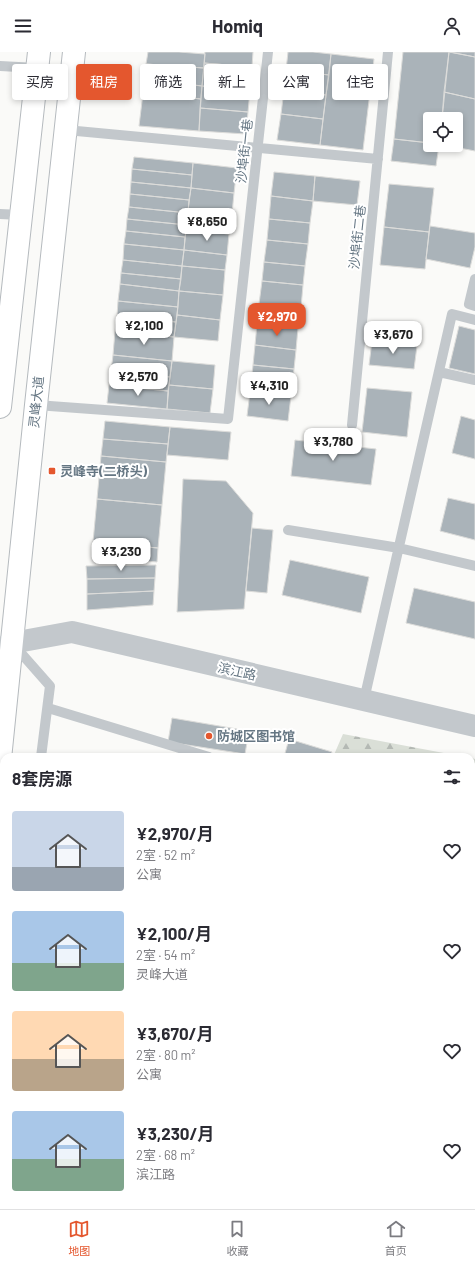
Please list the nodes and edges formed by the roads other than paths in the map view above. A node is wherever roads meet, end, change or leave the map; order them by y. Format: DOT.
graph roads {
  1 [pos="74,52"];
  2 [pos="268,52"];
  3 [pos="388,52"];
  4 [pos="38,60"];
  5 [pos="0,66"];
  6 [pos="66,130"];
  7 [pos="258,148"];
  8 [pos="378,159"];
  9 [pos="11,214"];
  10 [pos="475,279"];
  11 [pos="472,305"];
  12 [pos="475,320"];
  13 [pos="2,366"];
  14 [pos="439,372"];
  15 [pos="475,380"];
  16 [pos="36,405"];
  17 [pos="0,407"];
  18 [pos="352,426"];
  19 [pos="288,530"];
  20 [pos="399,548"];
  21 [pos="475,566"];
  22 [pos="6,646"];
  23 [pos="364,700"];
  24 [pos="48,708"];
  25 [pos="475,726"];
  26 [pos="0,753"];
  27 [pos="42,753"];
  28 [pos="196,753"];
  1 -- 6 [label="main road, 灵峰大道"];
  2 -- 7 [label="lane, 沙埠街一巷"];
  3 -- 8 [label="lane, 沙埠街二巷"];
  4 -- 5 [label="lane"];
  4 -- 9 [label="main road"];
  6 -- 7 [label="lane"];
  6 -- 16 [label="main road, 灵峰大道"];
  7 -- 8 [label="lane"];
  7 -- 16 [label="lane, 沙埠街一巷"];
  8 -- 18 [label="lane, 沙埠街二巷"];
  9 -- 13 [label="main road"];
  10 -- 11 [label="lane"];
  12 -- 14 [label="lane"];
  13 -- 17 [label="main road"];
  14 -- 15 [label="lane"];
  14 -- 20 [label="lane"];
  16 -- 22 [label="main road, 灵峰大道"];
  19 -- 20 [label="lane"];
  20 -- 21 [label="lane"];
  20 -- 23 [label="lane"];
  22 -- 23 [label="street, 滨江路"];
  22 -- 24 [label="lane"];
  22 -- 26 [label="main road, 灵峰大道"];
  23 -- 25 [label="street, 滨江路"];
  24 -- 27 [label="lane"];
  24 -- 28 [label="lane"];
}
